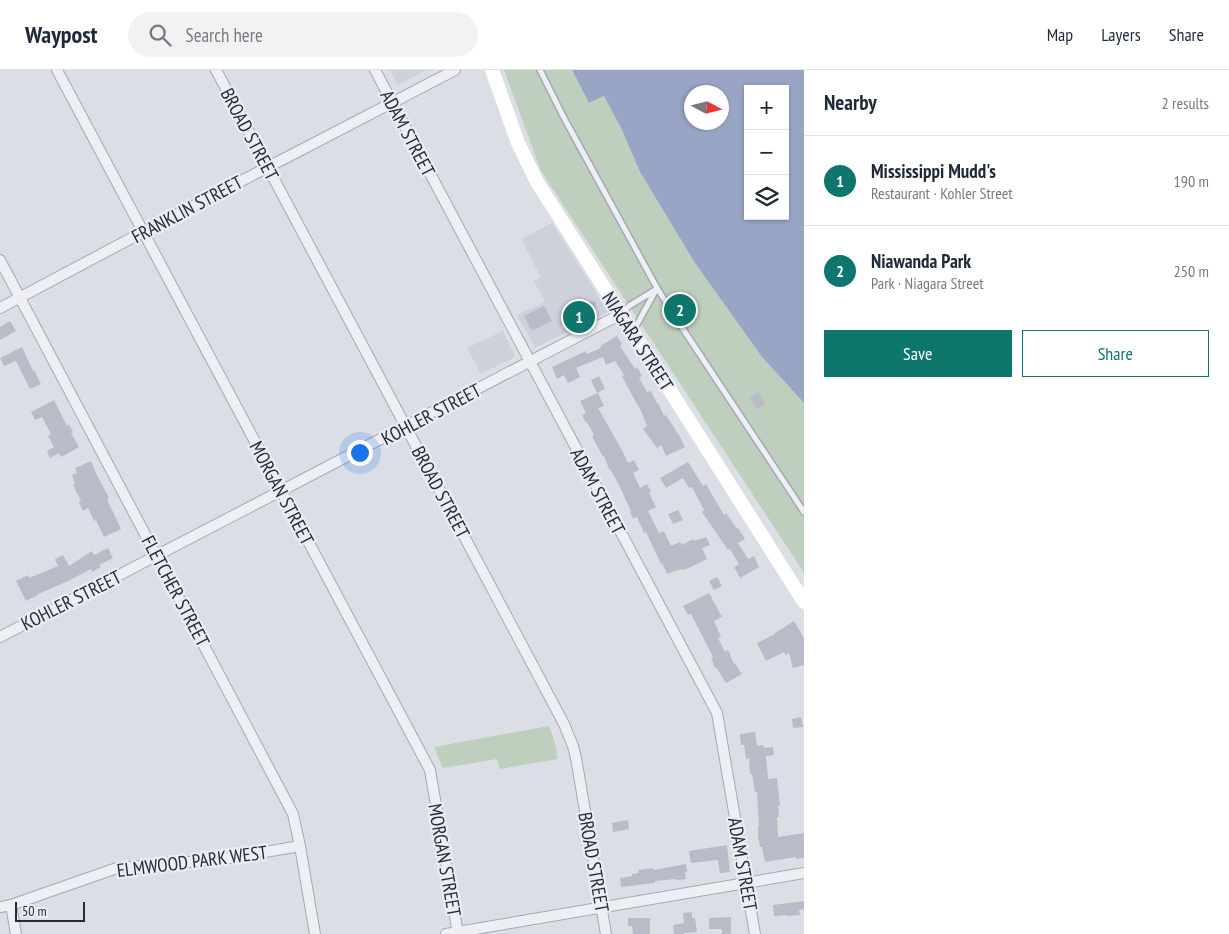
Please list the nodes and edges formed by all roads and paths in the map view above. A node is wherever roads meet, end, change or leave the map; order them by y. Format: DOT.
graph roads {
  1 [pos="57,70"];
  2 [pos="216,70"];
  3 [pos="375,70"];
  4 [pos="455,70"];
  5 [pos="492,70"];
  6 [pos="540,70"];
  7 [pos="392,102"];
  8 [pos="267,167"];
  9 [pos="143,232"];
  10 [pos="0,260"];
  11 [pos="657,288"];
  12 [pos="20,298"];
  13 [pos="0,308"];
  14 [pos="621,314"];
  15 [pos="633,332"];
  16 [pos="530,362"];
  17 [pos="406,427"];
  18 [pos="281,491"];
  19 [pos="804,512"];
  20 [pos="157,556"];
  21 [pos="804,602"];
  22 [pos="0,637"];
  23 [pos="300,846"];
  24 [pos="804,873"];
  25 [pos="746,883"];
  26 [pos="11,905"];
  27 [pos="0,907"];
  28 [pos="602,908"];
  29 [pos="458,933"];
  30 [pos="16,934"];
  31 [pos="315,934"];
  32 [pos="446,934"];
  33 [pos="606,934"];
  34 [pos="755,934"];
  1 -- 9 [label="street, MORGAN STREET"];
  2 -- 8 [label="street, BROAD STREET"];
  3 -- 7 [label="street, ADAM STREET"];
  4 -- 7 [label="street, FRANKLIN STREET"];
  5 -- 14 [label="main road, NIAGARA STREET"];
  6 -- 11 [label="lane"];
  7 -- 8 [label="street, FRANKLIN STREET"];
  7 -- 16 [label="street, ADAM STREET"];
  8 -- 9 [label="street, FRANKLIN STREET"];
  8 -- 17 [label="street, BROAD STREET"];
  9 -- 12 [label="street, FRANKLIN STREET"];
  9 -- 18 [label="street, MORGAN STREET"];
  10 -- 12 [label="street, FLETCHER STREET"];
  11 -- 14 [label="lane"];
  11 -- 15 [label="lane"];
  11 -- 19 [label="lane"];
  12 -- 13 [label="street, FRANKLIN STREET"];
  12 -- 20 [label="street, FLETCHER STREET"];
  14 -- 15 [label="main road, NIAGARA STREET"];
  14 -- 16 [label="street, KOHLER STREET"];
  15 -- 21 [label="main road, NIAGARA STREET"];
  16 -- 17 [label="street, KOHLER STREET"];
  16 -- 25 [label="street, ADAM STREET"];
  17 -- 18 [label="street, KOHLER STREET"];
  17 -- 28 [label="street, BROAD STREET"];
  18 -- 20 [label="street, KOHLER STREET"];
  18 -- 29 [label="street, MORGAN STREET"];
  20 -- 22 [label="street, KOHLER STREET"];
  20 -- 23 [label="street, FLETCHER STREET"];
  23 -- 26 [label="street, ELMWOOD PARK WEST"];
  23 -- 31 [label="street, FLETCHER STREET"];
  24 -- 25 [label="street"];
  25 -- 28 [label="street"];
  25 -- 34 [label="street, ADAM STREET"];
  26 -- 27 [label="street, ELMWOOD PARK WEST"];
  26 -- 30 [label="street"];
  28 -- 29 [label="street"];
  28 -- 33 [label="street, BROAD STREET"];
  29 -- 32 [label="street"];
}
